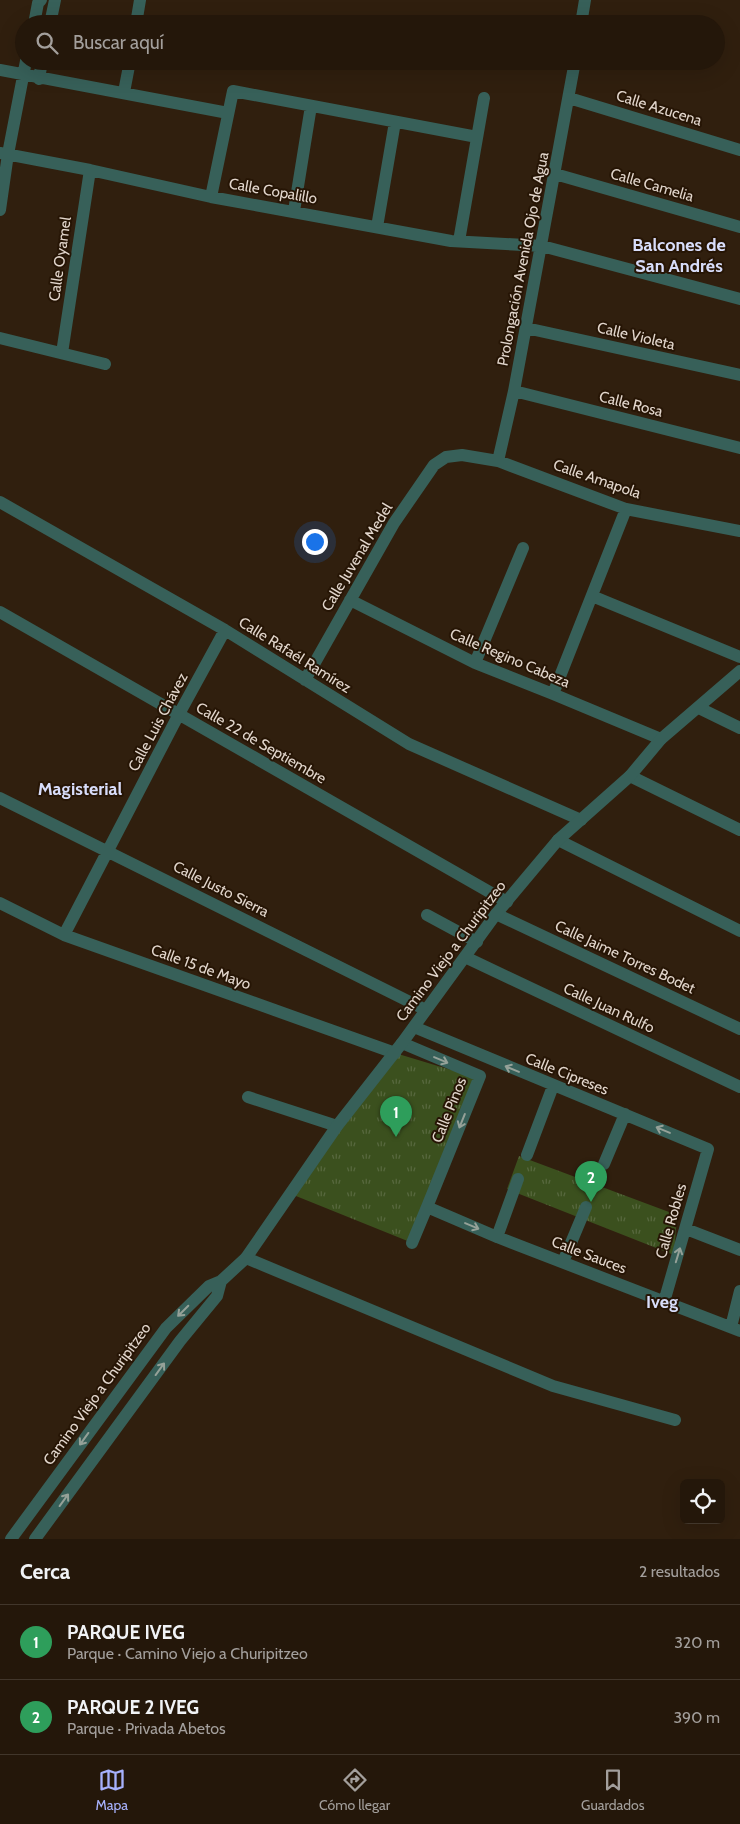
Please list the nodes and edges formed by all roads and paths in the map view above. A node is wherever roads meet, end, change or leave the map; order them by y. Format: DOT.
graph roads {
  1 [pos="41,0"];
  2 [pos="55,0"];
  3 [pos="140,0"];
  4 [pos="584,0"];
  5 [pos="36,15"];
  6 [pos="52,15"];
  7 [pos="138,15"];
  8 [pos="582,15"];
  9 [pos="0,70"];
  10 [pos="24,70"];
  11 [pos="40,70"];
  12 [pos="128,70"];
  13 [pos="574,70"];
  14 [pos="23,75"];
  15 [pos="38,78"];
  16 [pos="124,92"];
  17 [pos="484,98"];
  18 [pos="569,98"];
  19 [pos="311,106"];
  20 [pos="228,113"];
  21 [pos="395,122"];
  22 [pos="476,137"];
  23 [pos="740,150"];
  24 [pos="4,153"];
  25 [pos="90,170"];
  26 [pos="555,174"];
  27 [pos="212,197"];
  28 [pos="0,210"];
  29 [pos="294,211"];
  30 [pos="377,227"];
  31 [pos="740,227"];
  32 [pos="459,241"];
  33 [pos="542,246"];
  34 [pos="740,299"];
  35 [pos="526,328"];
  36 [pos="0,338"];
  37 [pos="62,353"];
  38 [pos="105,364"];
  39 [pos="740,375"];
  40 [pos="514,391"];
  41 [pos="740,448"];
  42 [pos="446,457"];
  43 [pos="498,461"];
  44 [pos="0,502"];
  45 [pos="626,509"];
  46 [pos="740,531"];
  47 [pos="523,548"];
  48 [pos="592,596"];
  49 [pos="350,600"];
  50 [pos="0,612"];
  51 [pos="225,630"];
  52 [pos="740,656"];
  53 [pos="475,663"];
  54 [pos="740,671"];
  55 [pos="305,680"];
  56 [pos="553,694"];
  57 [pos="699,708"];
  58 [pos="179,714"];
  59 [pos="740,728"];
  60 [pos="661,739"];
  61 [pos="630,776"];
  62 [pos="0,798"];
  63 [pos="581,820"];
  64 [pos="740,830"];
  65 [pos="558,840"];
  66 [pos="109,851"];
  67 [pos="506,902"];
  68 [pos="0,903"];
  69 [pos="496,914"];
  70 [pos="427,915"];
  71 [pos="740,932"];
  72 [pos="64,935"];
  73 [pos="477,942"];
  74 [pos="465,958"];
  75 [pos="426,1010"];
  76 [pos="414,1028"];
  77 [pos="740,1029"];
  78 [pos="399,1048"];
  79 [pos="553,1086"];
  80 [pos="740,1087"];
  81 [pos="248,1097"];
  82 [pos="625,1114"];
  83 [pos="337,1126"];
  84 [pos="708,1149"];
  85 [pos="527,1155"];
  86 [pos="604,1164"];
  87 [pos="518,1178"];
  88 [pos="586,1207"];
  89 [pos="427,1208"];
  90 [pos="686,1229"];
  91 [pos="497,1237"];
  92 [pos="412,1242"];
  93 [pos="740,1250"];
  94 [pos="246,1258"];
  95 [pos="563,1262"];
  96 [pos="221,1280"];
  97 [pos="740,1291"];
  98 [pos="664,1302"];
  99 [pos="735,1329"];
  100 [pos="675,1420"];
  101 [pos="11,1539"];
  102 [pos="35,1539"];
  1 -- 5 [label="street"];
  2 -- 6 [label="street"];
  3 -- 7 [label="street"];
  4 -- 8 [label="street"];
  9 -- 14 [label="street"];
  10 -- 14 [label="street"];
  11 -- 15 [label="street"];
  12 -- 16 [label="street"];
  13 -- 18 [label="street, Prolongación Avenida Ojo de Agua"];
  14 -- 15 [label="street"];
  14 -- 24 [label="street"];
  15 -- 16 [label="street"];
  16 -- 20 [label="street"];
  17 -- 22 [label="street"];
  18 -- 23 [label="street, Calle Azucena"];
  18 -- 26 [label="street, Prolongación Avenida Ojo de Agua"];
  19 -- 20 [label="street"];
  19 -- 21 [label="street"];
  19 -- 29 [label="street"];
  20 -- 27 [label="street"];
  21 -- 22 [label="street"];
  21 -- 30 [label="street"];
  22 -- 32 [label="street"];
  24 -- 25 [label="street, Calle Copalillo"];
  24 -- 28 [label="street"];
  25 -- 27 [label="street, Calle Copalillo"];
  25 -- 37 [label="street, Calle Oyamel"];
  26 -- 31 [label="street, Calle Camelia"];
  26 -- 33 [label="street, Prolongación Avenida Ojo de Agua"];
  27 -- 29 [label="street, Calle Copalillo"];
  29 -- 30 [label="street, Calle Copalillo"];
  30 -- 32 [label="street, Calle Copalillo"];
  32 -- 33 [label="street, Calle Copalillo"];
  33 -- 34 [label="street, Calle Copalillo"];
  33 -- 35 [label="street, Prolongación Avenida Ojo de Agua"];
  35 -- 39 [label="street, Calle Violeta"];
  35 -- 40 [label="street, Prolongación Avenida Ojo de Agua"];
  36 -- 37 [label="street"];
  37 -- 38 [label="street"];
  40 -- 41 [label="street, Calle Rosa"];
  40 -- 43 [label="street, Prolongación Avenida Ojo de Agua"];
  42 -- 43 [label="street, Calle Amapola"];
  42 -- 49 [label="street, Calle Juvenal Medel"];
  43 -- 45 [label="street, Calle Amapola"];
  44 -- 51 [label="street, Calle Rafaél Ramírez"];
  45 -- 46 [label="street, Calle Amapola"];
  45 -- 48 [label="street"];
  47 -- 53 [label="street"];
  48 -- 52 [label="street"];
  48 -- 56 [label="street"];
  49 -- 53 [label="street, Calle Regino Cabeza"];
  49 -- 55 [label="street, Calle Juvenal Medel"];
  50 -- 58 [label="street, Calle 22 de Septiembre"];
  51 -- 55 [label="street, Calle Rafaél Ramírez"];
  51 -- 58 [label="street, Calle Luis Chávez"];
  53 -- 56 [label="street, Calle Regino Cabeza"];
  54 -- 57 [label="street, Camino Viejo a Churipitzeo"];
  55 -- 63 [label="street, Calle Rafaél Ramírez"];
  56 -- 60 [label="street, Calle Regino Cabeza"];
  57 -- 59 [label="street"];
  57 -- 60 [label="street, Camino Viejo a Churipitzeo"];
  58 -- 66 [label="street, Calle Luis Chávez"];
  58 -- 67 [label="street, Calle 22 de Septiembre"];
  60 -- 61 [label="street, Camino Viejo a Churipitzeo"];
  61 -- 63 [label="street, Camino Viejo a Churipitzeo"];
  61 -- 64 [label="street"];
  62 -- 66 [label="street, Calle Justo Sierra"];
  63 -- 65 [label="street, Camino Viejo a Churipitzeo"];
  65 -- 67 [label="street, Camino Viejo a Churipitzeo"];
  65 -- 71 [label="street"];
  66 -- 72 [label="street, Calle Luis Chávez"];
  66 -- 75 [label="street, Calle Justo Sierra"];
  67 -- 69 [label="street, Camino Viejo a Churipitzeo"];
  68 -- 72 [label="street, Calle 15 de Mayo"];
  69 -- 73 [label="street, Camino Viejo a Churipitzeo"];
  69 -- 77 [label="street, Calle Jaime Torres Bodet"];
  70 -- 73 [label="street"];
  72 -- 78 [label="street, Calle 15 de Mayo"];
  73 -- 74 [label="street, Camino Viejo a Churipitzeo"];
  74 -- 75 [label="street, Camino Viejo a Churipitzeo"];
  74 -- 80 [label="street, Calle Juan Rulfo"];
  75 -- 76 [label="street, Camino Viejo a Churipitzeo"];
  76 -- 78 [label="street, Camino Viejo a Churipitzeo"];
  79 -- 76 [label="street, Calle Cipreses, one-way"];
  78 -- 83 [label="street, Camino Viejo a Churipitzeo"];
  78 -- 89 [label="street, Calle Pinos, one-way"];
  79 -- 82 [label="street, Calle Cipreses"];
  79 -- 85 [label="street"];
  81 -- 83 [label="street"];
  84 -- 82 [label="street, Calle Cipreses, one-way"];
  82 -- 86 [label="street"];
  83 -- 94 [label="street, Camino Viejo a Churipitzeo"];
  84 -- 90 [label="street, Calle Robles"];
  87 -- 91 [label="street"];
  88 -- 95 [label="street"];
  89 -- 91 [label="street, Calle Sauces, one-way"];
  89 -- 92 [label="street"];
  90 -- 93 [label="street"];
  98 -- 90 [label="street, Calle Robles, one-way"];
  91 -- 95 [label="street, Calle Sauces"];
  94 -- 96 [label="street, Camino Viejo a Churipitzeo"];
  94 -- 100 [label="street"];
  95 -- 98 [label="street, Calle Sauces"];
  96 -- 101 [label="street, Camino Viejo a Churipitzeo, one-way"];
  102 -- 96 [label="street, Camino Viejo a Churipitzeo, one-way"];
  97 -- 99 [label="street"];
  98 -- 99 [label="street, Calle Sauces"];
}
